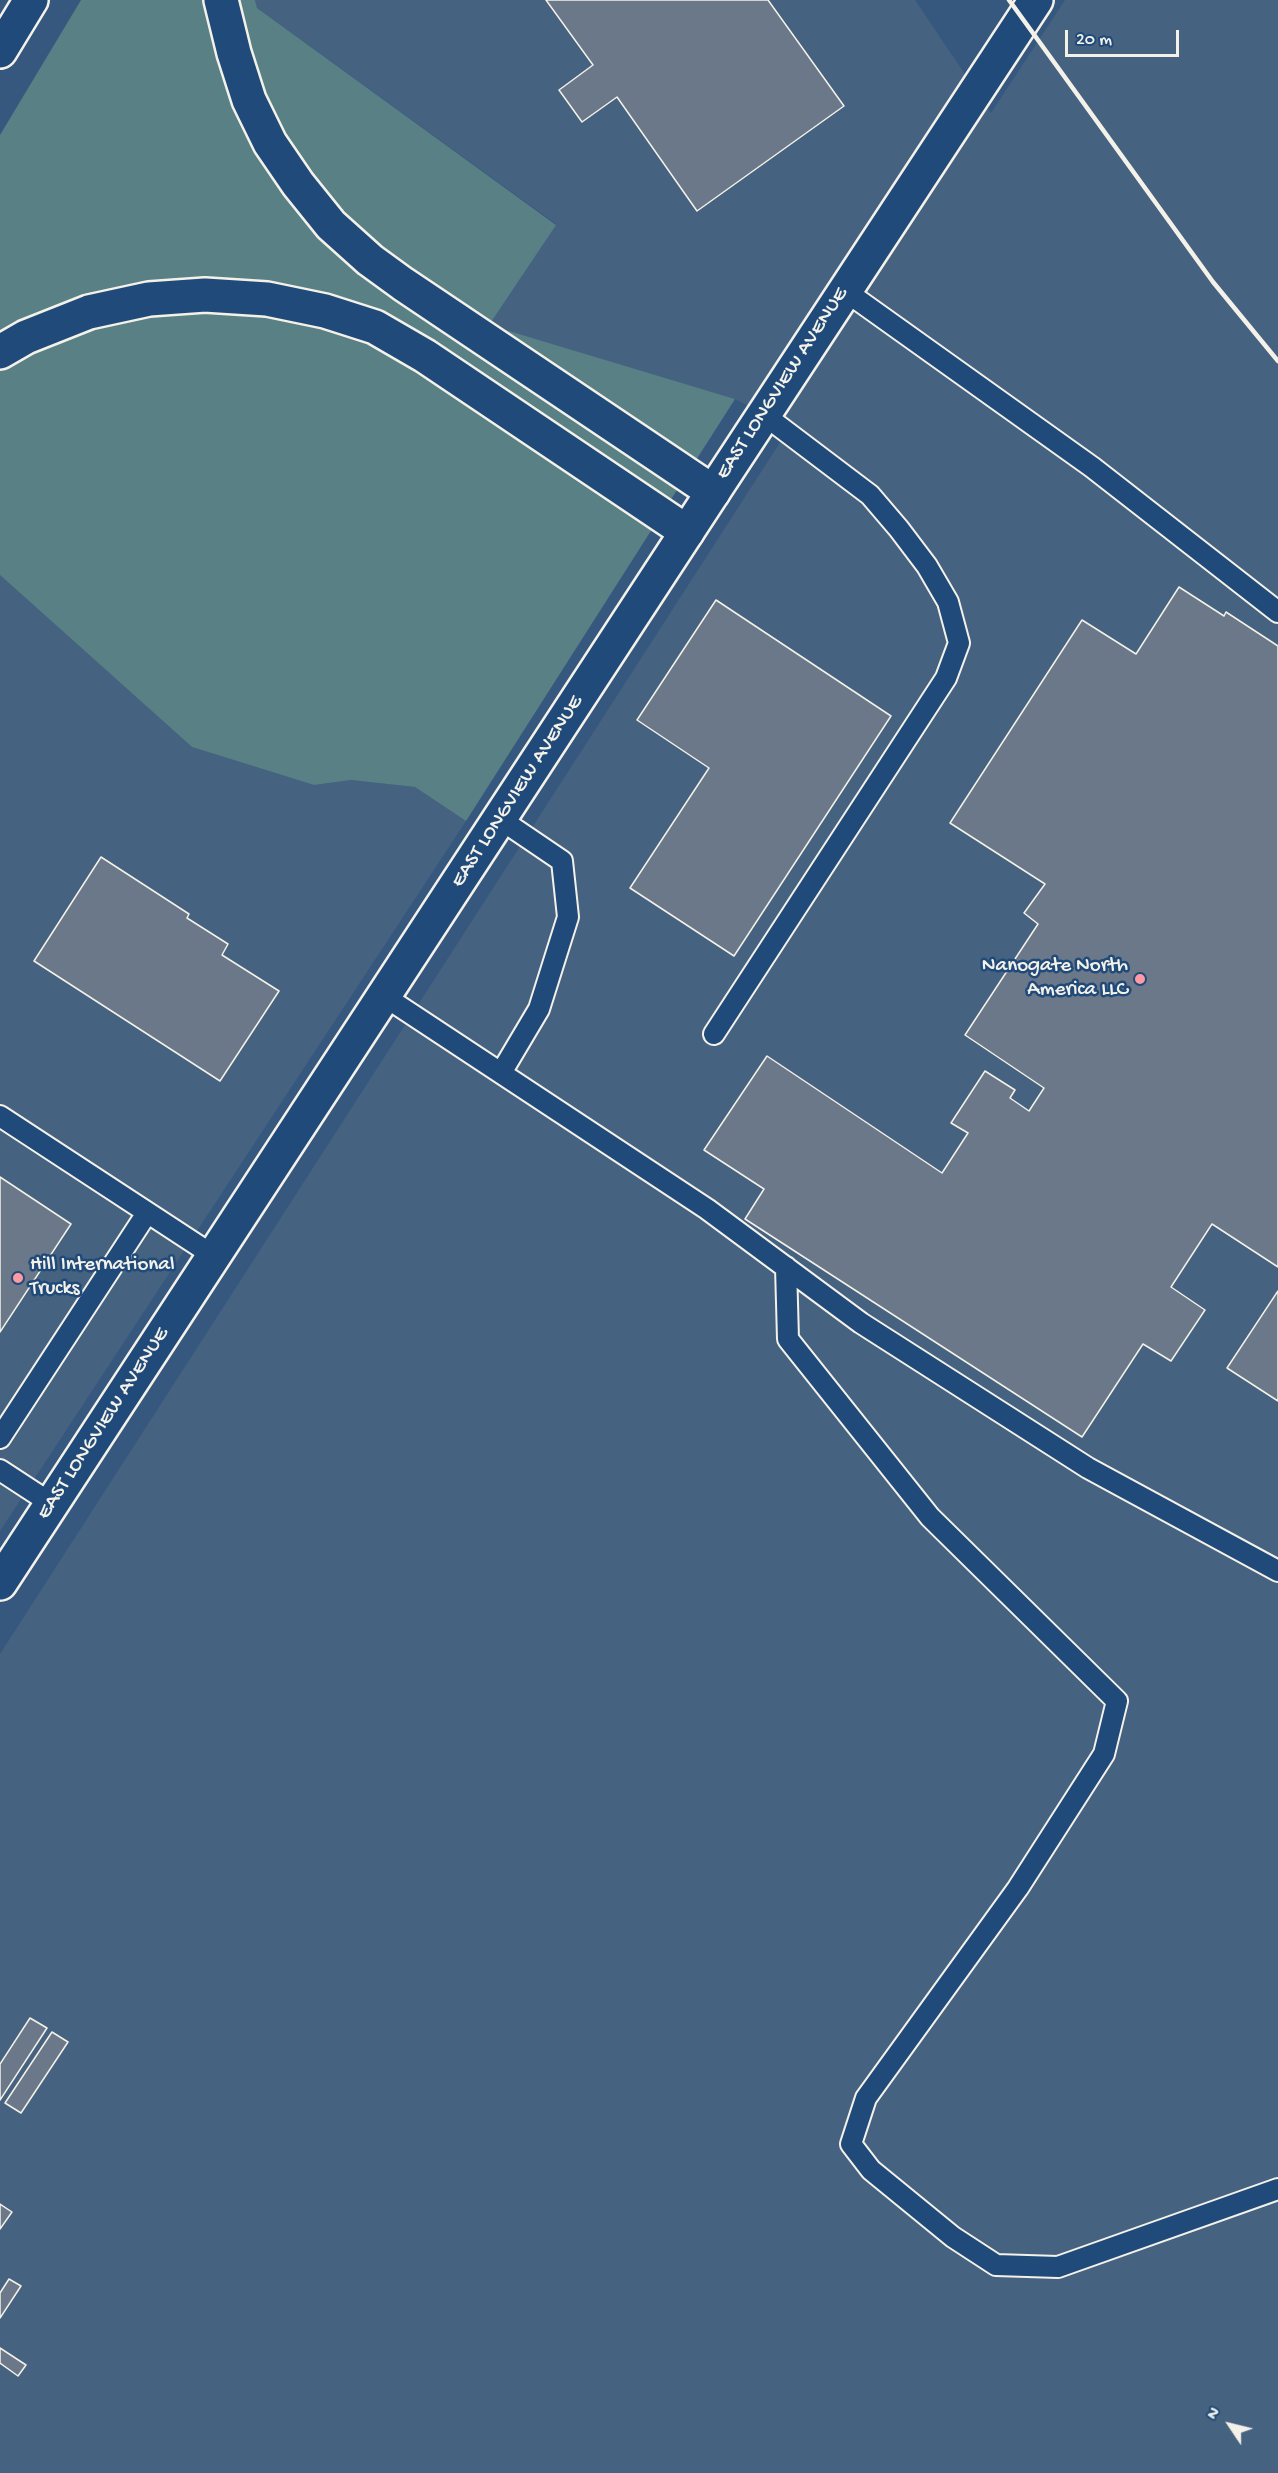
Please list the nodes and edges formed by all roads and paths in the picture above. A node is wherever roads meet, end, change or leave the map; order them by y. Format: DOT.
graph roads {
  1 [pos="31,0"];
  2 [pos="221,0"];
  3 [pos="1036,0"];
  4 [pos="0,51"];
  5 [pos="844,290"];
  6 [pos="0,352"];
  7 [pos="763,414"];
  8 [pos="713,492"];
  9 [pos="687,532"];
  10 [pos="1278,612"];
  11 [pos="500,819"];
  12 [pos="384,996"];
  13 [pos="714,1035"];
  14 [pos="501,1073"];
  15 [pos="0,1116"];
  16 [pos="147,1213"];
  17 [pos="214,1256"];
  18 [pos="786,1267"];
  19 [pos="0,1438"];
  20 [pos="0,1470"];
  21 [pos="52,1504"];
  22 [pos="1278,1571"];
  23 [pos="0,1583"];
  24 [pos="1278,2189"];
  1 -- 4 [label="main road"];
  2 -- 8 [label="main road"];
  3 -- 5 [label="main road, EAST LONGVIEW AVENUE"];
  5 -- 7 [label="main road, EAST LONGVIEW AVENUE"];
  5 -- 10 [label="lane"];
  6 -- 9 [label="main road"];
  7 -- 8 [label="main road, EAST LONGVIEW AVENUE"];
  7 -- 13 [label="lane"];
  8 -- 9 [label="main road, EAST LONGVIEW AVENUE"];
  9 -- 11 [label="main road, EAST LONGVIEW AVENUE"];
  11 -- 12 [label="main road, EAST LONGVIEW AVENUE"];
  11 -- 14 [label="lane"];
  12 -- 14 [label="lane"];
  12 -- 17 [label="main road, EAST LONGVIEW AVENUE"];
  14 -- 18 [label="lane"];
  15 -- 16 [label="lane"];
  16 -- 17 [label="lane"];
  16 -- 19 [label="lane"];
  17 -- 21 [label="main road, EAST LONGVIEW AVENUE"];
  18 -- 22 [label="lane"];
  18 -- 24 [label="lane"];
  20 -- 21 [label="lane"];
  21 -- 23 [label="main road, EAST LONGVIEW AVENUE"];
}
